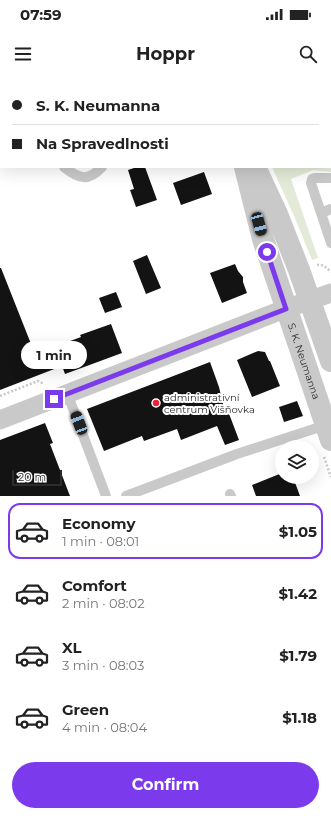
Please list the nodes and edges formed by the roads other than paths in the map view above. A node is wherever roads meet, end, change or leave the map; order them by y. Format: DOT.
graph roads {
  1 [pos="65,168"];
  2 [pos="101,168"];
  3 [pos="246,168"];
  4 [pos="255,168"];
  5 [pos="331,178"];
  6 [pos="326,211"];
  7 [pos="331,243"];
  8 [pos="331,293"];
  9 [pos="310,300"];
  10 [pos="286,309"];
  11 [pos="331,361"];
  12 [pos="67,394"];
  13 [pos="0,420"];
  14 [pos="328,432"];
  15 [pos="106,496"];
  16 [pos="126,496"];
  1 -- 2 [label="lane"];
  3 -- 10 [label="street, S. K. Neumanna"];
  4 -- 9 [label="street"];
  5 -- 6 [label="lane"];
  6 -- 7 [label="lane"];
  8 -- 9 [label="street"];
  9 -- 10 [label="street"];
  9 -- 11 [label="street"];
  10 -- 12 [label="street"];
  10 -- 14 [label="street, S. K. Neumanna"];
  12 -- 13 [label="street"];
  12 -- 15 [label="lane"];
  14 -- 16 [label="lane"];
}
